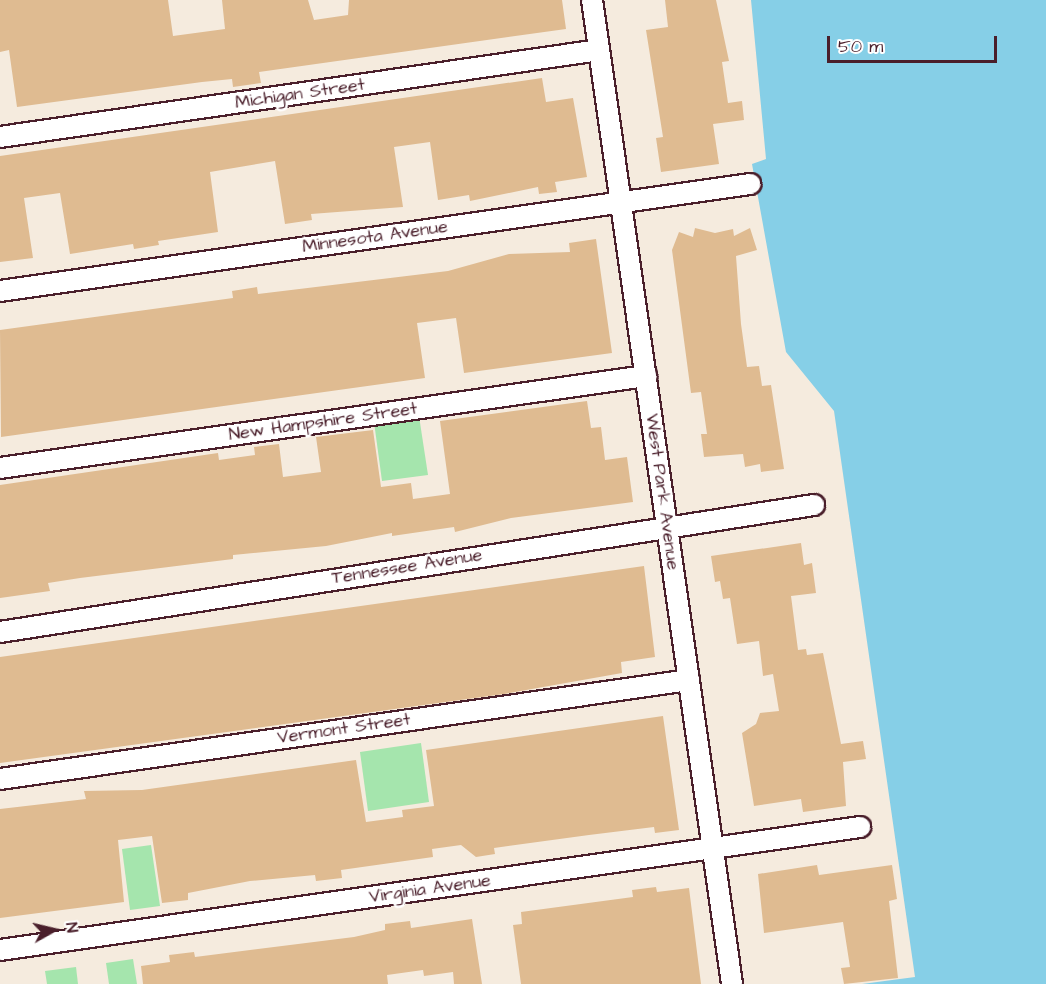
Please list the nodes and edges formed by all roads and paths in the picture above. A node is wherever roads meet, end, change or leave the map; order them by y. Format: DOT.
graph roads {
  1 [pos="592,0"];
  2 [pos="599,50"];
  3 [pos="0,137"];
  4 [pos="750,184"];
  5 [pos="621,202"];
  6 [pos="0,291"];
  7 [pos="646,376"];
  8 [pos="0,468"];
  9 [pos="814,505"];
  10 [pos="667,525"];
  11 [pos="0,632"];
  12 [pos="689,680"];
  13 [pos="0,779"];
  14 [pos="860,827"];
  15 [pos="713,849"];
  16 [pos="0,950"];
  17 [pos="732,984"];
  1 -- 2 [label="street, West Park Avenue"];
  2 -- 3 [label="street, Michigan Street"];
  2 -- 5 [label="street, West Park Avenue"];
  4 -- 5 [label="street, Minnesota Avenue"];
  5 -- 6 [label="street, Minnesota Avenue"];
  5 -- 7 [label="street, West Park Avenue"];
  7 -- 8 [label="street, New Hampshire Street"];
  7 -- 10 [label="street, West Park Avenue"];
  9 -- 10 [label="street, Tennessee Avenue"];
  10 -- 11 [label="street, Tennessee Avenue"];
  10 -- 12 [label="street, West Park Avenue"];
  12 -- 13 [label="street, Vermont Street"];
  12 -- 15 [label="street, West Park Avenue"];
  14 -- 15 [label="street, Virginia Avenue"];
  15 -- 16 [label="street, Virginia Avenue"];
  15 -- 17 [label="street, West Park Avenue"];
}
